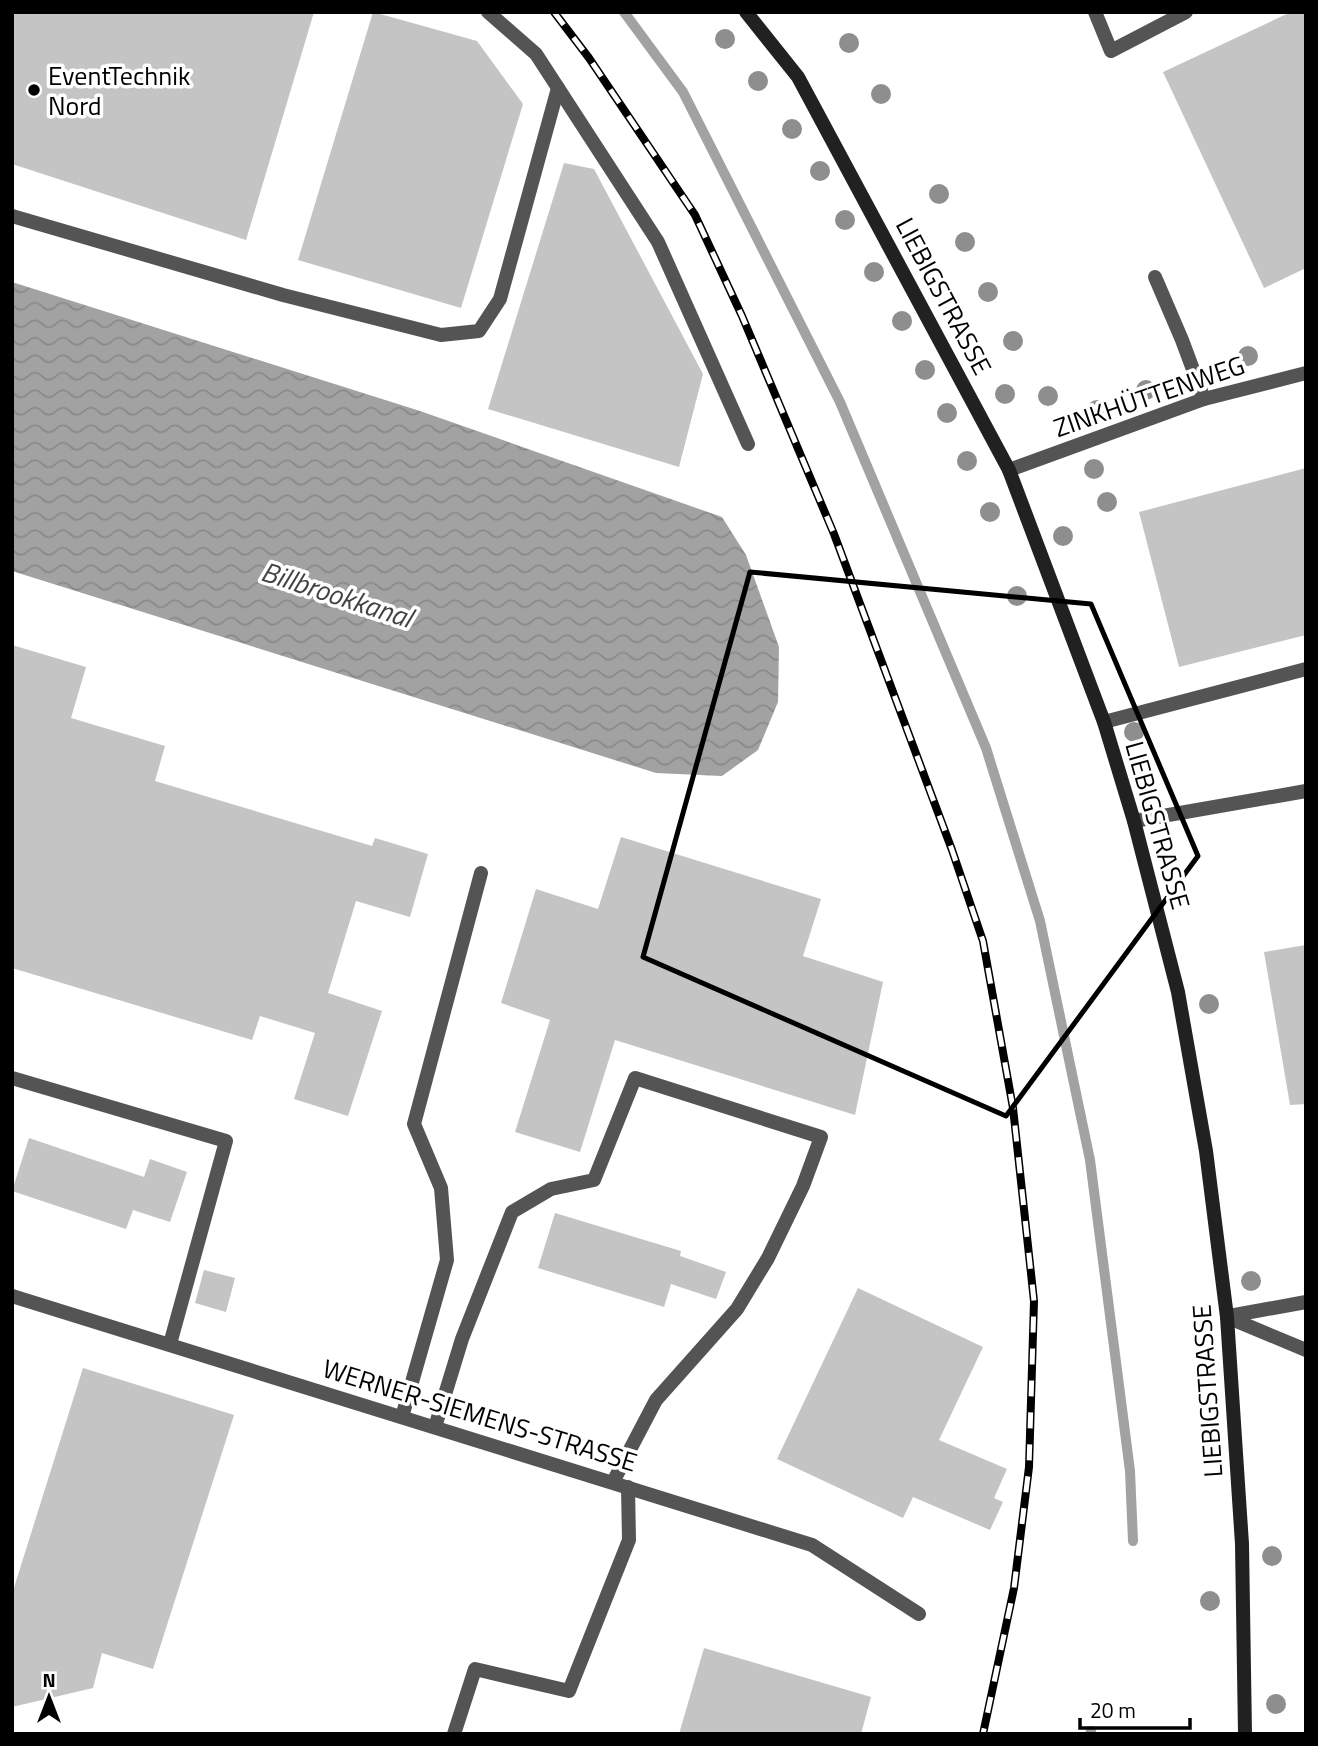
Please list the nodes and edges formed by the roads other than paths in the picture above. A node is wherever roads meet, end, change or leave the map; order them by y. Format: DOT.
graph roads {
  1 [pos="488,12"];
  2 [pos="746,12"];
  3 [pos="1095,12"];
  4 [pos="1186,12"];
  5 [pos="558,88"];
  6 [pos="12,216"];
  7 [pos="1155,277"];
  8 [pos="1306,373"];
  9 [pos="1203,399"];
  10 [pos="748,444"];
  11 [pos="1009,470"];
  12 [pos="1306,669"];
  13 [pos="1104,722"];
  14 [pos="1306,791"];
  15 [pos="1134,821"];
  16 [pos="481,873"];
  17 [pos="12,1078"];
  18 [pos="13,1300"];
  19 [pos="1306,1302"];
  20 [pos="1227,1317"];
  21 [pos="170,1344"];
  22 [pos="1306,1350"];
  23 [pos="402,1417"];
  24 [pos="435,1427"];
  25 [pos="613,1482"];
  26 [pos="628,1487"];
  27 [pos="919,1614"];
  28 [pos="454,1734"];
  29 [pos="1245,1734"];
  1 -- 5 [label="street"];
  2 -- 11 [label="main road, LIEBIGSTRASSE"];
  3 -- 4 [label="street"];
  5 -- 6 [label="street"];
  5 -- 10 [label="street"];
  7 -- 9 [label="street"];
  8 -- 9 [label="street, ZINKHÜTTENWEG"];
  9 -- 11 [label="street, ZINKHÜTTENWEG"];
  11 -- 13 [label="main road, LIEBIGSTRASSE"];
  12 -- 13 [label="street"];
  13 -- 15 [label="main road, LIEBIGSTRASSE"];
  14 -- 15 [label="street"];
  15 -- 20 [label="main road, LIEBIGSTRASSE"];
  16 -- 23 [label="street"];
  17 -- 21 [label="street"];
  18 -- 21 [label="street, WERNER-SIEMENS-STRASSE"];
  19 -- 20 [label="street"];
  20 -- 22 [label="street"];
  20 -- 29 [label="main road, LIEBIGSTRASSE"];
  21 -- 23 [label="street, WERNER-SIEMENS-STRASSE"];
  23 -- 24 [label="street, WERNER-SIEMENS-STRASSE"];
  24 -- 25 [label="street, WERNER-SIEMENS-STRASSE"];
  24 -- 25 [label="street"];
  25 -- 26 [label="street, WERNER-SIEMENS-STRASSE"];
  26 -- 27 [label="street, WERNER-SIEMENS-STRASSE"];
  26 -- 28 [label="street"];
}
